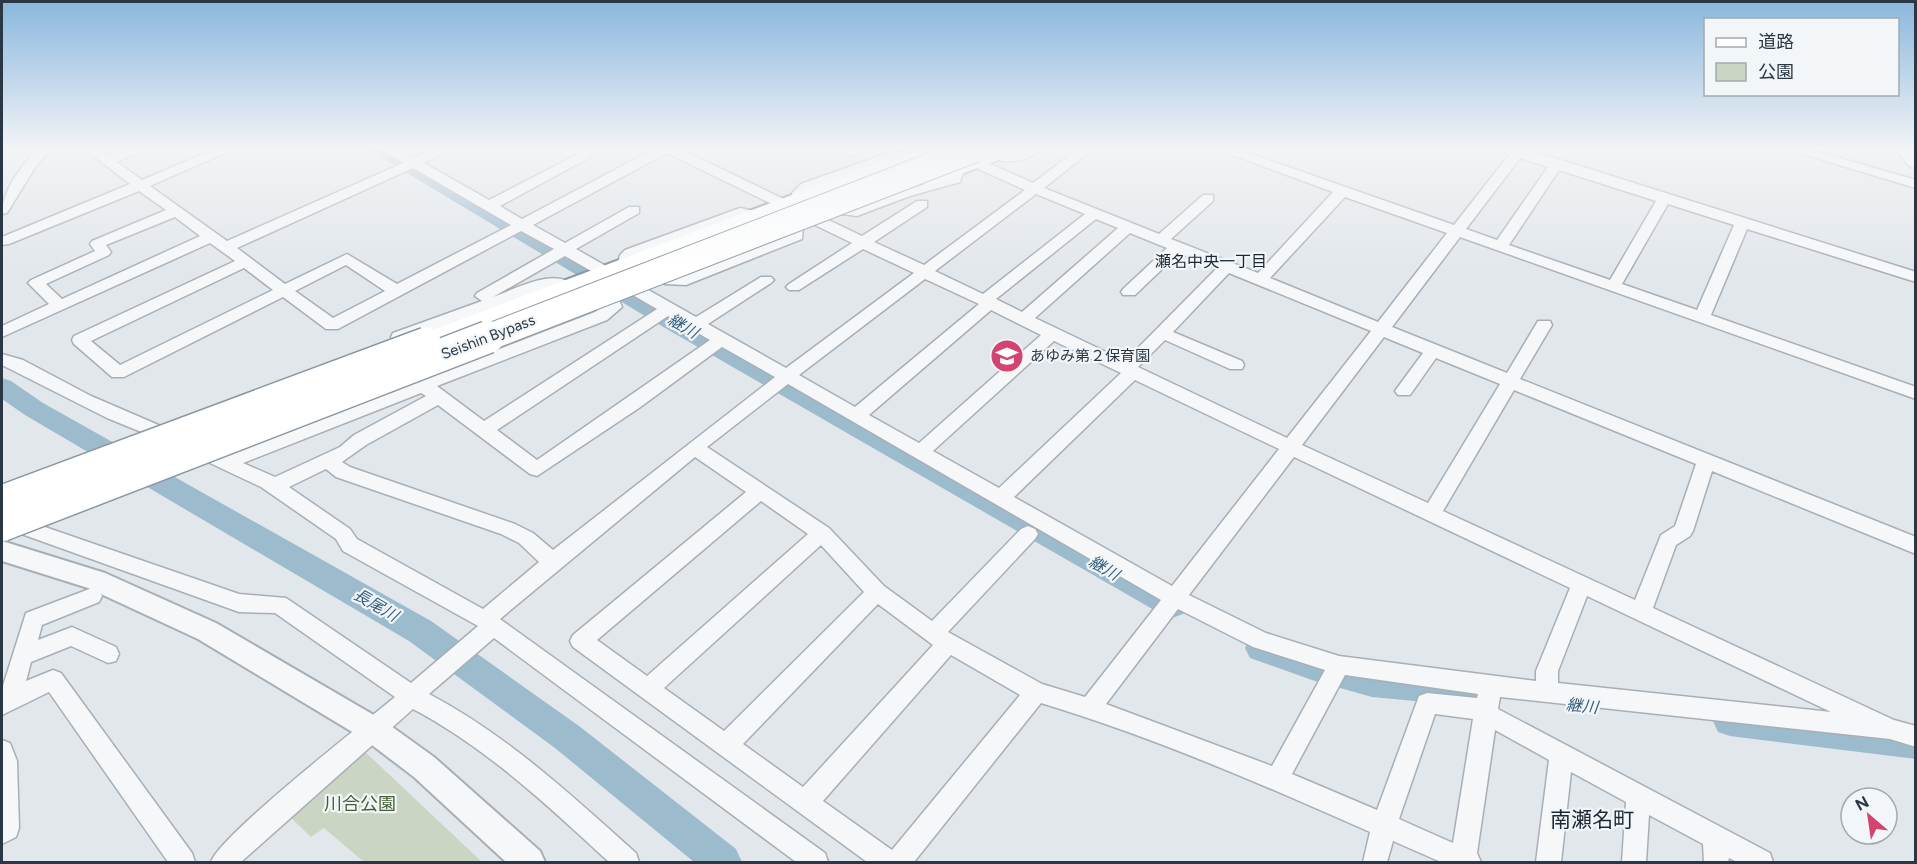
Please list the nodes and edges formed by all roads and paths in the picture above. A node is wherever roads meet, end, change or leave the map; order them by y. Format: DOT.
graph roads {
  1 [pos="15,189"];
  2 [pos="131,189"];
  3 [pos="148,189"];
  4 [pos="356,189"];
  5 [pos="457,189"];
  6 [pos="520,189"];
  7 [pos="589,189"];
  8 [pos="748,189"];
  9 [pos="866,189"];
  10 [pos="868,189"];
  11 [pos="879,189"];
  12 [pos="879,189"];
  13 [pos="1035,189"];
  14 [pos="1337,189"];
  15 [pos="1486,189"];
  16 [pos="1539,189"];
  17 [pos="1633,189"];
  18 [pos="1342,191"];
  19 [pos="1208,198"];
  20 [pos="1664,199"];
  21 [pos="922,204"];
  22 [pos="841,205"];
  23 [pos="487,207"];
  24 [pos="2,210"];
  25 [pos="634,210"];
  26 [pos="177,211"];
  27 [pos="1095,213"];
  28 [pos="798,214"];
  29 [pos="1742,223"];
  30 [pos="522,224"];
  31 [pos="1128,227"];
  32 [pos="1456,231"];
  33 [pos="212,236"];
  34 [pos="1161,240"];
  35 [pos="4,241"];
  36 [pos="862,241"];
  37 [pos="1177,246"];
  38 [pos="227,247"];
  39 [pos="1500,247"];
  40 [pos="565,249"];
  41 [pos="247,261"];
  42 [pos="1227,267"];
  43 [pos="616,270"];
  44 [pos="925,272"];
  45 [pos="1916,277"];
  46 [pos="766,280"];
  47 [pos="1260,280"];
  48 [pos="794,287"];
  49 [pos="1613,287"];
  50 [pos="569,288"];
  51 [pos="283,290"];
  52 [pos="638,290"];
  53 [pos="396,291"];
  54 [pos="1129,292"];
  55 [pos="988,302"];
  56 [pos="60,306"];
  57 [pos="481,306"];
  58 [pos="669,308"];
  59 [pos="1702,318"];
  60 [pos="1024,319"];
  61 [pos="697,324"];
  62 [pos="1544,325"];
  63 [pos="1381,330"];
  64 [pos="2,332"];
  65 [pos="1053,333"];
  66 [pos="1162,333"];
  67 [pos="723,338"];
  68 [pos="1433,351"];
  69 [pos="2,360"];
  70 [pos="1236,365"];
  71 [pos="1130,370"];
  72 [pos="432,376"];
  73 [pos="788,376"];
  74 [pos="1511,382"];
  75 [pos="1404,391"];
  76 [pos="1916,393"];
  77 [pos="439,397"];
  78 [pos="857,415"];
  79 [pos="151,430"];
  80 [pos="484,430"];
  81 [pos="1290,447"];
  82 [pos="695,448"];
  83 [pos="921,451"];
  84 [pos="327,459"];
  85 [pos="229,461"];
  86 [pos="1706,461"];
  87 [pos="274,486"];
  88 [pos="759,492"];
  89 [pos="1002,497"];
  90 [pos="2,500"];
  91 [pos="2,510"];
  92 [pos="1432,513"];
  93 [pos="2,519"];
  94 [pos="822,533"];
  95 [pos="1028,534"];
  96 [pos="2,543"];
  97 [pos="1916,546"];
  98 [pos="552,561"];
  99 [pos="1582,584"];
  100 [pos="878,592"];
  101 [pos="92,596"];
  102 [pos="1174,597"];
  103 [pos="1641,612"];
  104 [pos="489,625"];
  105 [pos="940,639"];
  106 [pos="108,654"];
  107 [pos="22,656"];
  108 [pos="1334,673"];
  109 [pos="1490,686"];
  110 [pos="648,689"];
  111 [pos="1036,692"];
  112 [pos="1547,692"];
  113 [pos="415,695"];
  114 [pos="6,701"];
  115 [pos="1090,708"];
  116 [pos="1487,714"];
  117 [pos="1890,729"];
  118 [pos="374,730"];
  119 [pos="1916,737"];
  120 [pos="726,745"];
  121 [pos="2,751"];
  122 [pos="1561,754"];
  123 [pos="1277,779"];
  124 [pos="1638,796"];
  125 [pos="805,802"];
  126 [pos="1384,826"];
  127 [pos="2,832"];
  128 [pos="1716,850"];
  129 [pos="620,860"];
  130 [pos="1466,861"];
  131 [pos="183,862"];
  132 [pos="223,862"];
  133 [pos="529,862"];
  134 [pos="816,862"];
  135 [pos="887,862"];
  136 [pos="898,862"];
  137 [pos="1375,862"];
  138 [pos="1548,862"];
  139 [pos="1634,862"];
  140 [pos="1761,862"];
  1 -- 24 [label="street"];
  2 -- 35 [label="street"];
  3 -- 26 [label="street"];
  4 -- 38 [label="street"];
  5 -- 23 [label="street"];
  6 -- 23 [label="street"];
  7 -- 30 [label="street"];
  8 -- 28 [label="street"];
  9 -- 28 [label="highway"];
  10 -- 91 [label="highway, Seishin Bypass"];
  11 -- 22 [label="highway, Seishin Bypass, bridge"];
  12 -- 22 [label="highway"];
  13 -- 27 [label="street"];
  13 -- 44 [label="street"];
  14 -- 18 [label="street"];
  15 -- 32 [label="street"];
  16 -- 39 [label="street"];
  17 -- 20 [label="street"];
  18 -- 32 [label="street"];
  18 -- 47 [label="street"];
  19 -- 34 [label="street"];
  20 -- 29 [label="street"];
  20 -- 49 [label="street"];
  21 -- 36 [label="street"];
  22 -- 28 [label="highway"];
  22 -- 96 [label="highway, Seishin Bypass, bridge"];
  23 -- 30 [label="street"];
  25 -- 40 [label="street"];
  26 -- 33 [label="street"];
  26 -- 56 [label="street"];
  27 -- 31 [label="street"];
  27 -- 55 [label="street"];
  28 -- 36 [label="street"];
  28 -- 43 [label="highway"];
  28 -- 52 [label="highway"];
  29 -- 45 [label="street"];
  29 -- 59 [label="street"];
  30 -- 40 [label="street"];
  30 -- 53 [label="street"];
  31 -- 34 [label="street"];
  31 -- 60 [label="street"];
  32 -- 39 [label="street"];
  32 -- 63 [label="street"];
  33 -- 38 [label="street"];
  33 -- 56 [label="street"];
  34 -- 37 [label="street"];
  36 -- 44 [label="street"];
  36 -- 48 [label="street"];
  37 -- 42 [label="street"];
  37 -- 54 [label="street"];
  38 -- 41 [label="street"];
  39 -- 49 [label="street"];
  40 -- 43 [label="street"];
  40 -- 57 [label="street"];
  41 -- 51 [label="street"];
  41 -- 51 [label="street"];
  42 -- 47 [label="street"];
  42 -- 66 [label="street"];
  43 -- 50 [label="highway"];
  43 -- 52 [label="street"];
  44 -- 55 [label="street"];
  44 -- 73 [label="street"];
  46 -- 61 [label="street"];
  47 -- 63 [label="street"];
  49 -- 59 [label="street"];
  50 -- 57 [label="street"];
  50 -- 90 [label="highway, bridge"];
  51 -- 53 [label="street"];
  51 -- 53 [label="street"];
  52 -- 58 [label="street"];
  52 -- 72 [label="highway"];
  55 -- 60 [label="street"];
  55 -- 78 [label="street"];
  56 -- 64 [label="street"];
  57 -- 79 [label="street"];
  58 -- 61 [label="street"];
  58 -- 80 [label="street"];
  59 -- 76 [label="street"];
  60 -- 65 [label="street"];
  61 -- 67 [label="street"];
  62 -- 74 [label="street"];
  63 -- 68 [label="street"];
  63 -- 81 [label="street"];
  65 -- 71 [label="street"];
  65 -- 83 [label="street"];
  66 -- 70 [label="street"];
  66 -- 71 [label="street"];
  67 -- 73 [label="street"];
  67 -- 80 [label="street"];
  68 -- 74 [label="street"];
  68 -- 75 [label="street"];
  69 -- 79 [label="street"];
  71 -- 81 [label="street"];
  71 -- 89 [label="street"];
  72 -- 77 [label="street"];
  72 -- 85 [label="street"];
  72 -- 96 [label="highway"];
  73 -- 78 [label="street"];
  73 -- 82 [label="street"];
  74 -- 86 [label="street"];
  74 -- 92 [label="street"];
  77 -- 80 [label="street"];
  77 -- 84 [label="street"];
  78 -- 83 [label="street"];
  79 -- 85 [label="street"];
  81 -- 92 [label="street"];
  81 -- 102 [label="street"];
  82 -- 88 [label="street"];
  82 -- 98 [label="street"];
  83 -- 89 [label="street"];
  84 -- 87 [label="street"];
  84 -- 98 [label="street"];
  85 -- 87 [label="street"];
  86 -- 97 [label="street"];
  86 -- 103 [label="street"];
  87 -- 104 [label="street"];
  88 -- 94 [label="street"];
  88 -- 110 [label="street"];
  89 -- 102 [label="street"];
  92 -- 99 [label="street"];
  93 -- 113 [label="street"];
  94 -- 100 [label="street"];
  94 -- 110 [label="street"];
  95 -- 105 [label="street"];
  96 -- 118 [label="street"];
  98 -- 104 [label="street"];
  99 -- 103 [label="street"];
  99 -- 112 [label="street"];
  100 -- 105 [label="street"];
  100 -- 120 [label="street"];
  101 -- 107 [label="street"];
  102 -- 108 [label="street"];
  102 -- 115 [label="street"];
  103 -- 117 [label="street"];
  104 -- 113 [label="street"];
  104 -- 134 [label="street"];
  105 -- 111 [label="street"];
  105 -- 125 [label="street"];
  106 -- 107 [label="street"];
  107 -- 114 [label="street"];
  108 -- 109 [label="street"];
  108 -- 123 [label="street"];
  109 -- 112 [label="street"];
  109 -- 116 [label="street"];
  110 -- 120 [label="street"];
  111 -- 115 [label="street"];
  111 -- 136 [label="street"];
  112 -- 117 [label="street"];
  113 -- 118 [label="street"];
  113 -- 129 [label="street"];
  114 -- 131 [label="street"];
  115 -- 123 [label="street"];
  116 -- 122 [label="street"];
  116 -- 126 [label="street"];
  116 -- 130 [label="street"];
  117 -- 119 [label="street"];
  118 -- 132 [label="street"];
  118 -- 133 [label="street"];
  120 -- 125 [label="street"];
  121 -- 127 [label="street"];
  122 -- 124 [label="street"];
  122 -- 138 [label="street"];
  123 -- 126 [label="street"];
  124 -- 128 [label="street"];
  124 -- 139 [label="street"];
  125 -- 135 [label="street"];
  126 -- 130 [label="street"];
  126 -- 137 [label="street"];
  128 -- 140 [label="street"];
}
